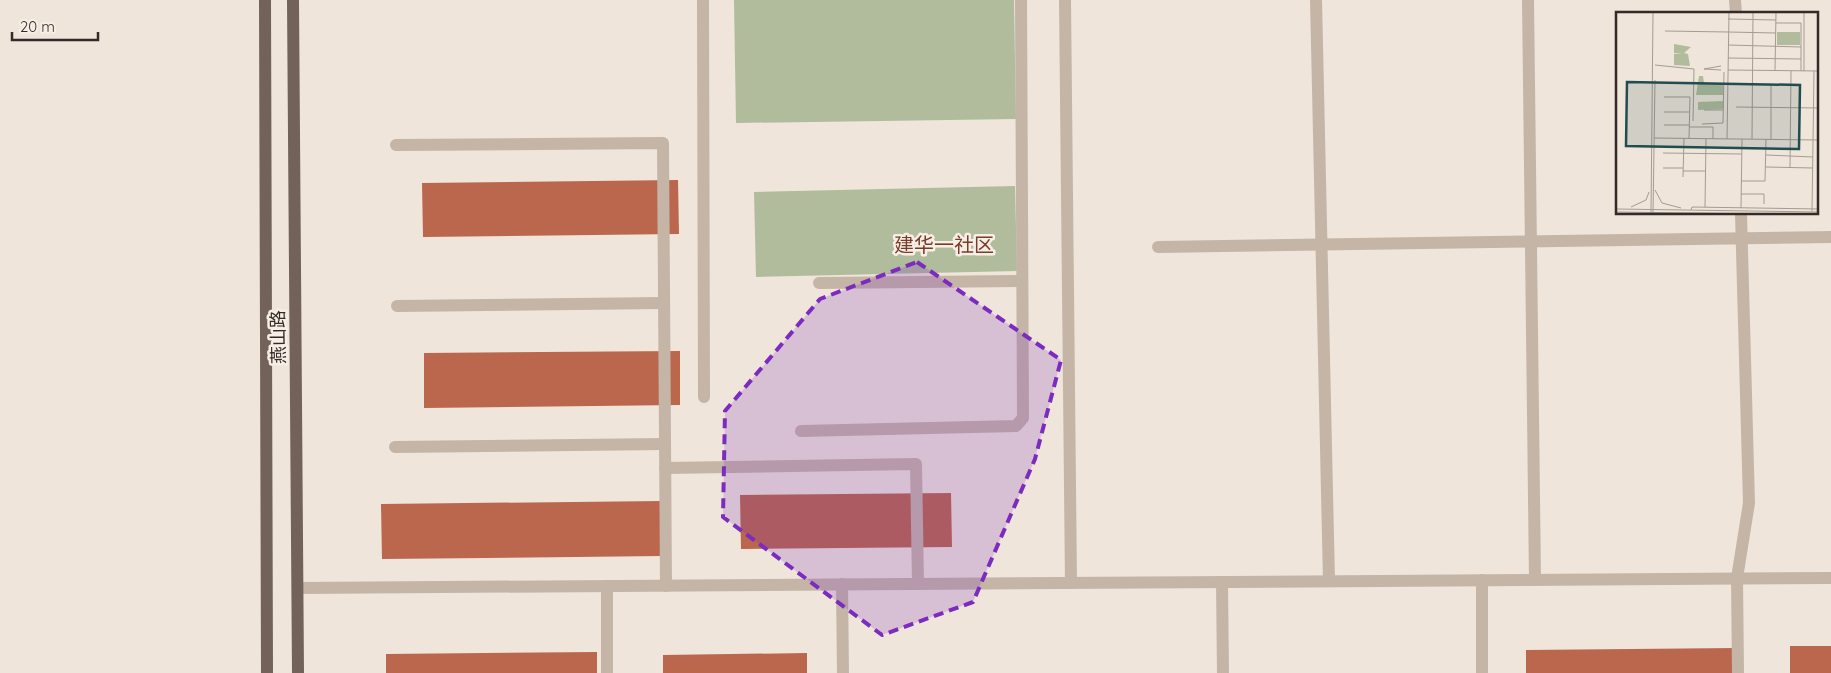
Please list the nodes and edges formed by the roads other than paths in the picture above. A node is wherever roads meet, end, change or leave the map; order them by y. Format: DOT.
graph roads {
  1 [pos="265,0"];
  2 [pos="293,0"];
  3 [pos="703,0"];
  4 [pos="1021,0"];
  5 [pos="1065,0"];
  6 [pos="1316,0"];
  7 [pos="1528,0"];
  8 [pos="396,145"];
  9 [pos="1741,215"];
  10 [pos="1831,237"];
  11 [pos="1742,239"];
  12 [pos="1531,242"];
  13 [pos="1322,245"];
  14 [pos="1158,248"];
  15 [pos="1022,281"];
  16 [pos="819,283"];
  17 [pos="664,303"];
  18 [pos="398,306"];
  19 [pos="704,397"];
  20 [pos="802,431"];
  21 [pos="665,444"];
  22 [pos="395,447"];
  23 [pos="665,468"];
  24 [pos="1737,578"];
  25 [pos="1831,578"];
  26 [pos="1482,580"];
  27 [pos="1535,580"];
  28 [pos="1329,581"];
  29 [pos="1222,582"];
  30 [pos="1071,583"];
  31 [pos="842,584"];
  32 [pos="918,584"];
  33 [pos="607,586"];
  34 [pos="666,586"];
  35 [pos="298,588"];
  36 [pos="267,673"];
  37 [pos="298,673"];
  38 [pos="607,673"];
  39 [pos="843,673"];
  40 [pos="1223,673"];
  41 [pos="1482,673"];
  42 [pos="1738,673"];
  1 -- 36 [label="main road, 燕山路"];
  2 -- 35 [label="main road, 燕山路"];
  3 -- 19 [label="street"];
  4 -- 15 [label="street"];
  5 -- 30 [label="street"];
  6 -- 13 [label="street"];
  7 -- 12 [label="street"];
  8 -- 17 [label="street"];
  9 -- 11 [label="street"];
  10 -- 11 [label="street"];
  11 -- 12 [label="street"];
  11 -- 24 [label="street"];
  12 -- 13 [label="street"];
  12 -- 27 [label="street"];
  13 -- 14 [label="street"];
  13 -- 28 [label="street"];
  15 -- 16 [label="street"];
  15 -- 20 [label="street"];
  17 -- 18 [label="street"];
  17 -- 21 [label="street"];
  21 -- 22 [label="street"];
  21 -- 23 [label="street"];
  23 -- 32 [label="street"];
  23 -- 34 [label="street"];
  24 -- 25 [label="street"];
  24 -- 27 [label="street"];
  24 -- 42 [label="street"];
  26 -- 27 [label="street"];
  26 -- 28 [label="street"];
  26 -- 41 [label="street"];
  28 -- 29 [label="street"];
  29 -- 30 [label="street"];
  29 -- 40 [label="street"];
  30 -- 32 [label="street"];
  31 -- 32 [label="street"];
  31 -- 34 [label="street"];
  31 -- 39 [label="street"];
  33 -- 34 [label="street"];
  33 -- 35 [label="street"];
  33 -- 38 [label="street"];
  35 -- 37 [label="main road, 燕山路"];
}
